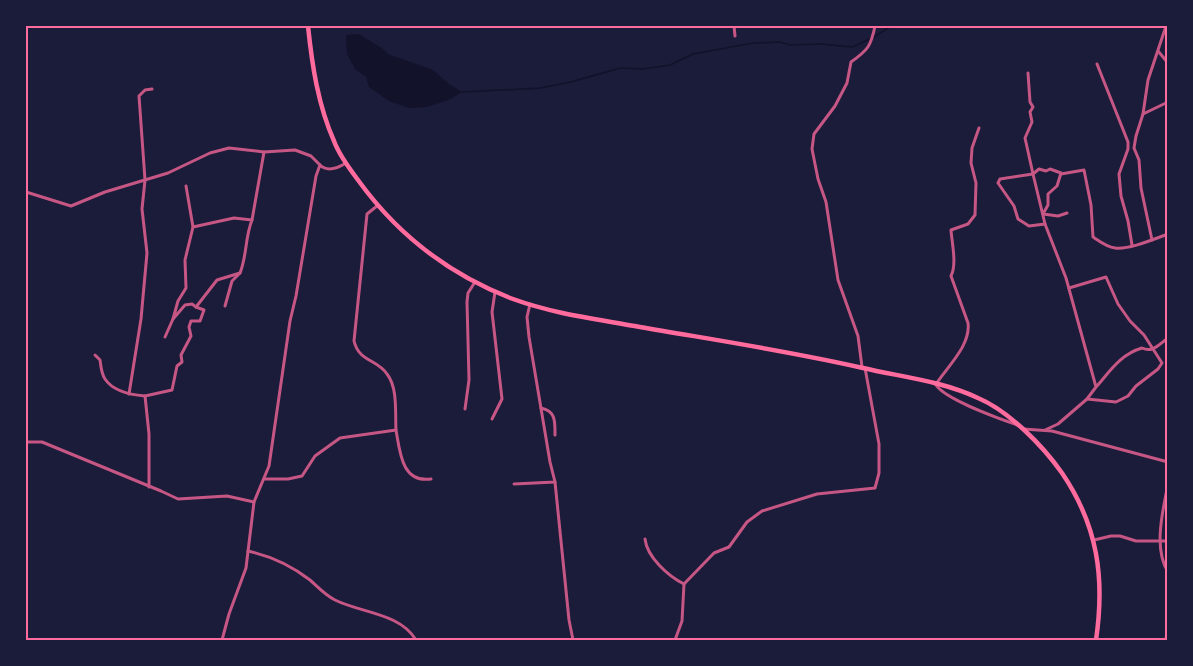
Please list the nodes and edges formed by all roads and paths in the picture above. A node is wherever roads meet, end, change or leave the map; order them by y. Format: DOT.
graph roads {
  1 [pos="308,26"];
  2 [pos="734,26"];
  3 [pos="875,26"];
  4 [pos="1166,26"];
  5 [pos="735,36"];
  6 [pos="1158,51"];
  7 [pos="1167,63"];
  8 [pos="1097,64"];
  9 [pos="1028,72"];
  10 [pos="152,89"];
  11 [pos="1167,102"];
  12 [pos="1143,114"];
  13 [pos="979,128"];
  14 [pos="264,152"];
  15 [pos="346,163"];
  16 [pos="320,165"];
  17 [pos="1034,174"];
  18 [pos="1061,174"];
  19 [pos="145,180"];
  20 [pos="186,186"];
  21 [pos="26,192"];
  22 [pos="377,206"];
  23 [pos="1067,213"];
  24 [pos="1043,214"];
  25 [pos="252,220"];
  26 [pos="1045,224"];
  27 [pos="193,227"];
  28 [pos="1167,234"];
  29 [pos="1152,240"];
  30 [pos="1132,245"];
  31 [pos="240,273"];
  32 [pos="475,282"];
  33 [pos="1069,288"];
  34 [pos="495,291"];
  35 [pos="530,304"];
  36 [pos="225,306"];
  37 [pos="196,307"];
  38 [pos="174,319"];
  39 [pos="165,337"];
  40 [pos="1167,338"];
  41 [pos="1154,350"];
  42 [pos="95,355"];
  43 [pos="864,368"];
  44 [pos="936,383"];
  45 [pos="1096,387"];
  46 [pos="129,394"];
  47 [pos="146,396"];
  48 [pos="1087,399"];
  49 [pos="541,408"];
  50 [pos="465,409"];
  51 [pos="492,419"];
  52 [pos="1017,425"];
  53 [pos="1022,429"];
  54 [pos="396,430"];
  55 [pos="1045,430"];
  56 [pos="555,435"];
  57 [pos="26,442"];
  58 [pos="1167,462"];
  59 [pos="265,479"];
  60 [pos="431,479"];
  61 [pos="555,482"];
  62 [pos="514,484"];
  63 [pos="1167,484"];
  64 [pos="149,487"];
  65 [pos="254,502"];
  66 [pos="645,539"];
  67 [pos="1094,540"];
  68 [pos="1161,541"];
  69 [pos="1167,541"];
  70 [pos="248,551"];
  71 [pos="1167,572"];
  72 [pos="684,584"];
  73 [pos="1167,619"];
  74 [pos="222,640"];
  75 [pos="416,640"];
  76 [pos="573,640"];
  77 [pos="675,640"];
  78 [pos="1096,640"];
  79 [pos="1166,640"];
  1 -- 15 [label="main road"];
  2 -- 5 [label="street"];
  3 -- 43 [label="street"];
  4 -- 6 [label="street"];
  6 -- 7 [label="street"];
  6 -- 12 [label="street"];
  8 -- 30 [label="street"];
  9 -- 17 [label="street"];
  10 -- 19 [label="street"];
  11 -- 12 [label="street"];
  12 -- 29 [label="street"];
  13 -- 44 [label="street"];
  14 -- 16 [label="street"];
  14 -- 19 [label="street"];
  14 -- 25 [label="street"];
  15 -- 16 [label="street"];
  15 -- 22 [label="main road"];
  16 -- 59 [label="street"];
  17 -- 18 [label="street"];
  17 -- 24 [label="street"];
  17 -- 26 [label="street"];
  18 -- 24 [label="street"];
  18 -- 30 [label="street"];
  19 -- 21 [label="street"];
  19 -- 46 [label="street"];
  20 -- 27 [label="street"];
  22 -- 32 [label="main road"];
  22 -- 54 [label="street"];
  23 -- 24 [label="street"];
  24 -- 26 [label="street"];
  25 -- 27 [label="street"];
  25 -- 31 [label="street"];
  26 -- 33 [label="street"];
  27 -- 38 [label="street"];
  28 -- 29 [label="street"];
  29 -- 30 [label="street"];
  31 -- 36 [label="street"];
  31 -- 37 [label="street"];
  32 -- 34 [label="main road"];
  32 -- 50 [label="street"];
  33 -- 41 [label="street"];
  33 -- 45 [label="street"];
  34 -- 35 [label="main road"];
  34 -- 51 [label="street"];
  35 -- 43 [label="main road"];
  35 -- 49 [label="street"];
  37 -- 38 [label="street"];
  37 -- 47 [label="street"];
  38 -- 39 [label="street"];
  40 -- 41 [label="street"];
  41 -- 45 [label="street"];
  41 -- 48 [label="street"];
  42 -- 46 [label="street"];
  43 -- 44 [label="main road"];
  43 -- 72 [label="street"];
  44 -- 52 [label="main road"];
  44 -- 52 [label="street"];
  45 -- 48 [label="street"];
  46 -- 47 [label="street"];
  47 -- 64 [label="street"];
  48 -- 55 [label="street"];
  49 -- 56 [label="street"];
  49 -- 61 [label="street"];
  52 -- 53 [label="main road"];
  53 -- 55 [label="street"];
  53 -- 67 [label="main road"];
  54 -- 59 [label="street"];
  54 -- 60 [label="street"];
  55 -- 58 [label="street"];
  57 -- 64 [label="street"];
  59 -- 65 [label="street"];
  61 -- 62 [label="street"];
  61 -- 76 [label="street"];
  63 -- 68 [label="street"];
  64 -- 65 [label="street"];
  65 -- 70 [label="street"];
  66 -- 72 [label="street"];
  67 -- 68 [label="street"];
  67 -- 78 [label="main road"];
  68 -- 69 [label="street"];
  68 -- 71 [label="street"];
  70 -- 74 [label="street"];
  70 -- 75 [label="street"];
  72 -- 77 [label="street"];
  73 -- 79 [label="street"];
}
